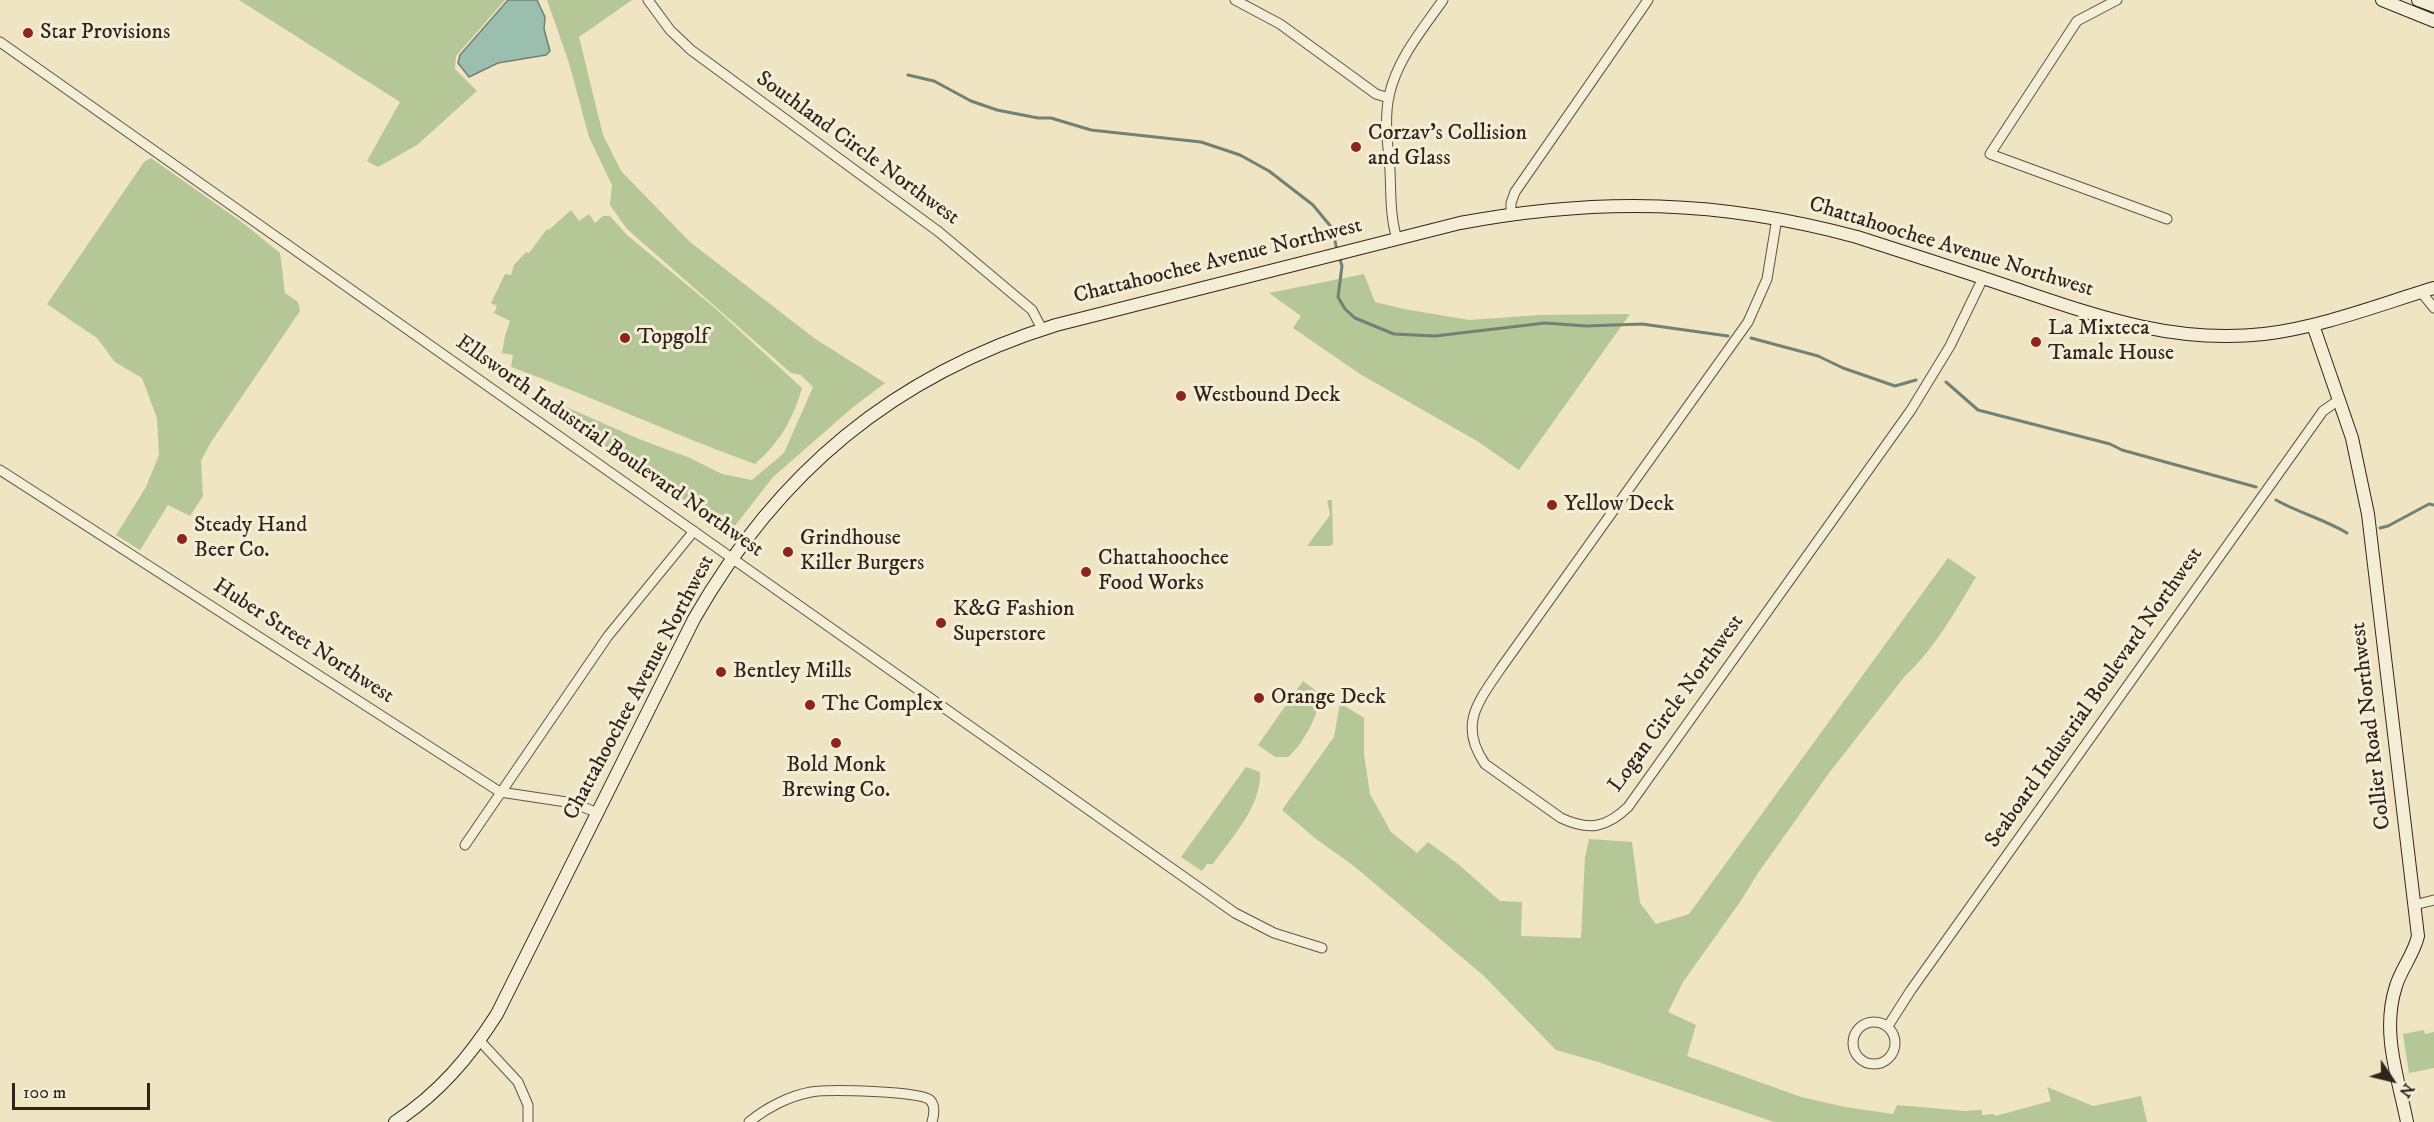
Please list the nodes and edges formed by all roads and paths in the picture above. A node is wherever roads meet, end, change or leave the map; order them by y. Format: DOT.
graph roads {
  1 [pos="648,0"];
  2 [pos="1235,0"];
  3 [pos="1443,0"];
  4 [pos="1648,0"];
  5 [pos="2117,0"];
  6 [pos="2382,0"];
  7 [pos="2418,0"];
  8 [pos="2434,6"];
  9 [pos="2434,21"];
  10 [pos="0,42"];
  11 [pos="1389,98"];
  12 [pos="1511,214"];
  13 [pos="1777,218"];
  14 [pos="2167,219"];
  15 [pos="1397,239"];
  16 [pos="1983,278"];
  17 [pos="2434,288"];
  18 [pos="2421,292"];
  19 [pos="2434,308"];
  20 [pos="2313,325"];
  21 [pos="1042,329"];
  22 [pos="2340,399"];
  23 [pos="0,470"];
  24 [pos="694,531"];
  25 [pos="732,557"];
  26 [pos="500,792"];
  27 [pos="598,813"];
  28 [pos="465,846"];
  29 [pos="2434,900"];
  30 [pos="2414,905"];
  31 [pos="1322,948"];
  32 [pos="1888,1026"];
  33 [pos="480,1041"];
  34 [pos="395,1122"];
  35 [pos="528,1122"];
  36 [pos="749,1122"];
  37 [pos="932,1122"];
  38 [pos="2407,1122"];
  1 -- 21 [label="street, Southland Circle Northwest"];
  2 -- 11 [label="street"];
  3 -- 11 [label="street"];
  4 -- 12 [label="street"];
  5 -- 14 [label="street"];
  6 -- 9 [label="street"];
  7 -- 8 [label="street"];
  10 -- 24 [label="street, Ellsworth Industrial Boulevard Northwest"];
  11 -- 15 [label="street"];
  12 -- 13 [label="street, Chattahoochee Avenue Northwest"];
  12 -- 15 [label="street, Chattahoochee Avenue Northwest"];
  13 -- 16 [label="street, Chattahoochee Avenue Northwest"];
  13 -- 16 [label="street, Logan Circle Northwest"];
  15 -- 21 [label="street, Chattahoochee Avenue Northwest"];
  16 -- 20 [label="street, Chattahoochee Avenue Northwest"];
  17 -- 18 [label="street, Chattahoochee Avenue Northwest"];
  18 -- 19 [label="street"];
  18 -- 20 [label="street, Chattahoochee Avenue Northwest"];
  20 -- 22 [label="street, Collier Road Northwest"];
  21 -- 25 [label="street, Chattahoochee Avenue Northwest"];
  22 -- 30 [label="street, Collier Road Northwest"];
  22 -- 32 [label="street, Seaboard Industrial Boulevard Northwest"];
  23 -- 26 [label="street, Huber Street Northwest"];
  24 -- 25 [label="street, Ellsworth Industrial Boulevard Northwest"];
  24 -- 26 [label="street"];
  25 -- 27 [label="street, Chattahoochee Avenue Northwest"];
  25 -- 31 [label="street, Ellsworth Industrial Boulevard Northwest"];
  26 -- 27 [label="street, Huber Street Northwest"];
  26 -- 28 [label="street"];
  27 -- 33 [label="street, Chattahoochee Avenue Northwest"];
  29 -- 30 [label="street"];
  30 -- 38 [label="street, Collier Road Northwest"];
  32 -- 32 [label="street"];
  33 -- 34 [label="street, Chattahoochee Avenue Northwest"];
  33 -- 35 [label="street"];
  36 -- 37 [label="street"];
}
